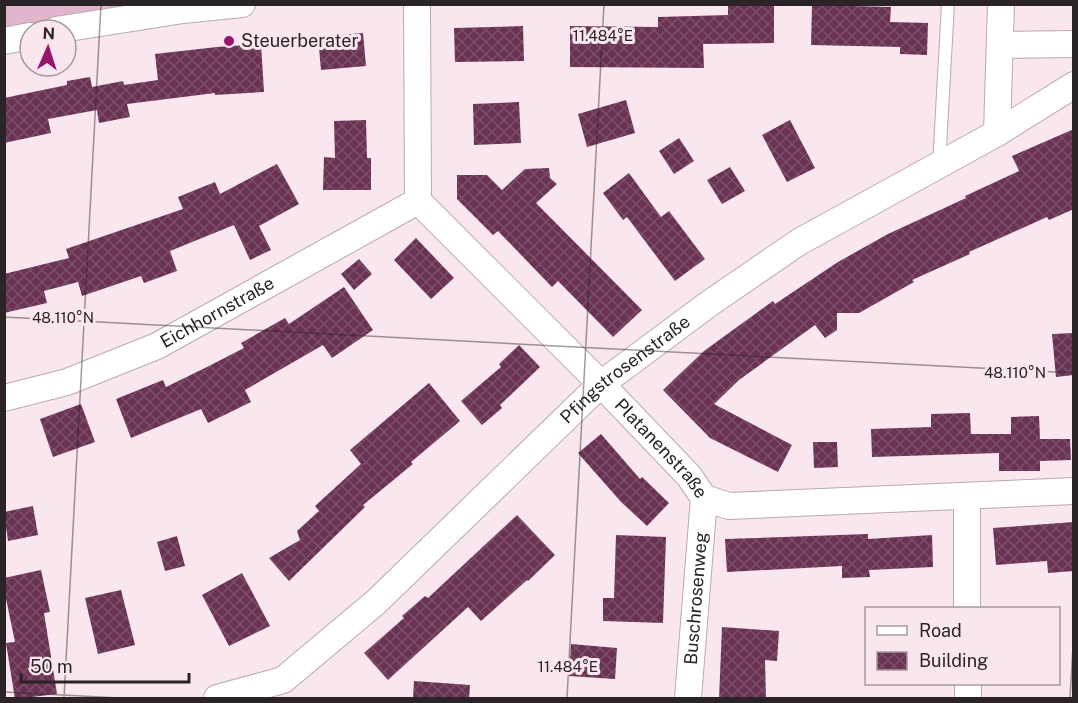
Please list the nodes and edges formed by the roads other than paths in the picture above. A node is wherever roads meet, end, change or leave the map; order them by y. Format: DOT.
graph roads {
  1 [pos="242,4"];
  2 [pos="417,4"];
  3 [pos="948,4"];
  4 [pos="1001,4"];
  5 [pos="78,27"];
  6 [pos="1074,44"];
  7 [pos="1000,45"];
  8 [pos="1074,85"];
  9 [pos="998,134"];
  10 [pos="939,165"];
  11 [pos="418,201"];
  12 [pos="602,384"];
  13 [pos="4,398"];
  14 [pos="1074,491"];
  15 [pos="967,497"];
  16 [pos="704,498"];
  17 [pos="967,607"];
  18 [pos="283,689"];
  19 [pos="217,699"];
  20 [pos="688,699"];
  1 -- 5 [label="street"];
  2 -- 11 [label="street"];
  3 -- 10 [label="lane"];
  4 -- 7 [label="street"];
  6 -- 7 [label="street"];
  7 -- 9 [label="street"];
  8 -- 9 [label="street, Pfingstrosenstraße"];
  9 -- 10 [label="street, Pfingstrosenstraße"];
  10 -- 12 [label="street, Pfingstrosenstraße"];
  11 -- 12 [label="street, Platanenstraße"];
  11 -- 13 [label="street, Eichhornstraße"];
  12 -- 16 [label="street, Platanenstraße"];
  12 -- 18 [label="street, Pfingstrosenstraße"];
  14 -- 15 [label="street, Platanenstraße"];
  15 -- 16 [label="street, Platanenstraße"];
  15 -- 17 [label="street"];
  16 -- 20 [label="street, Buschrosenweg"];
  18 -- 19 [label="street, Pfingstrosenstraße"];
}
